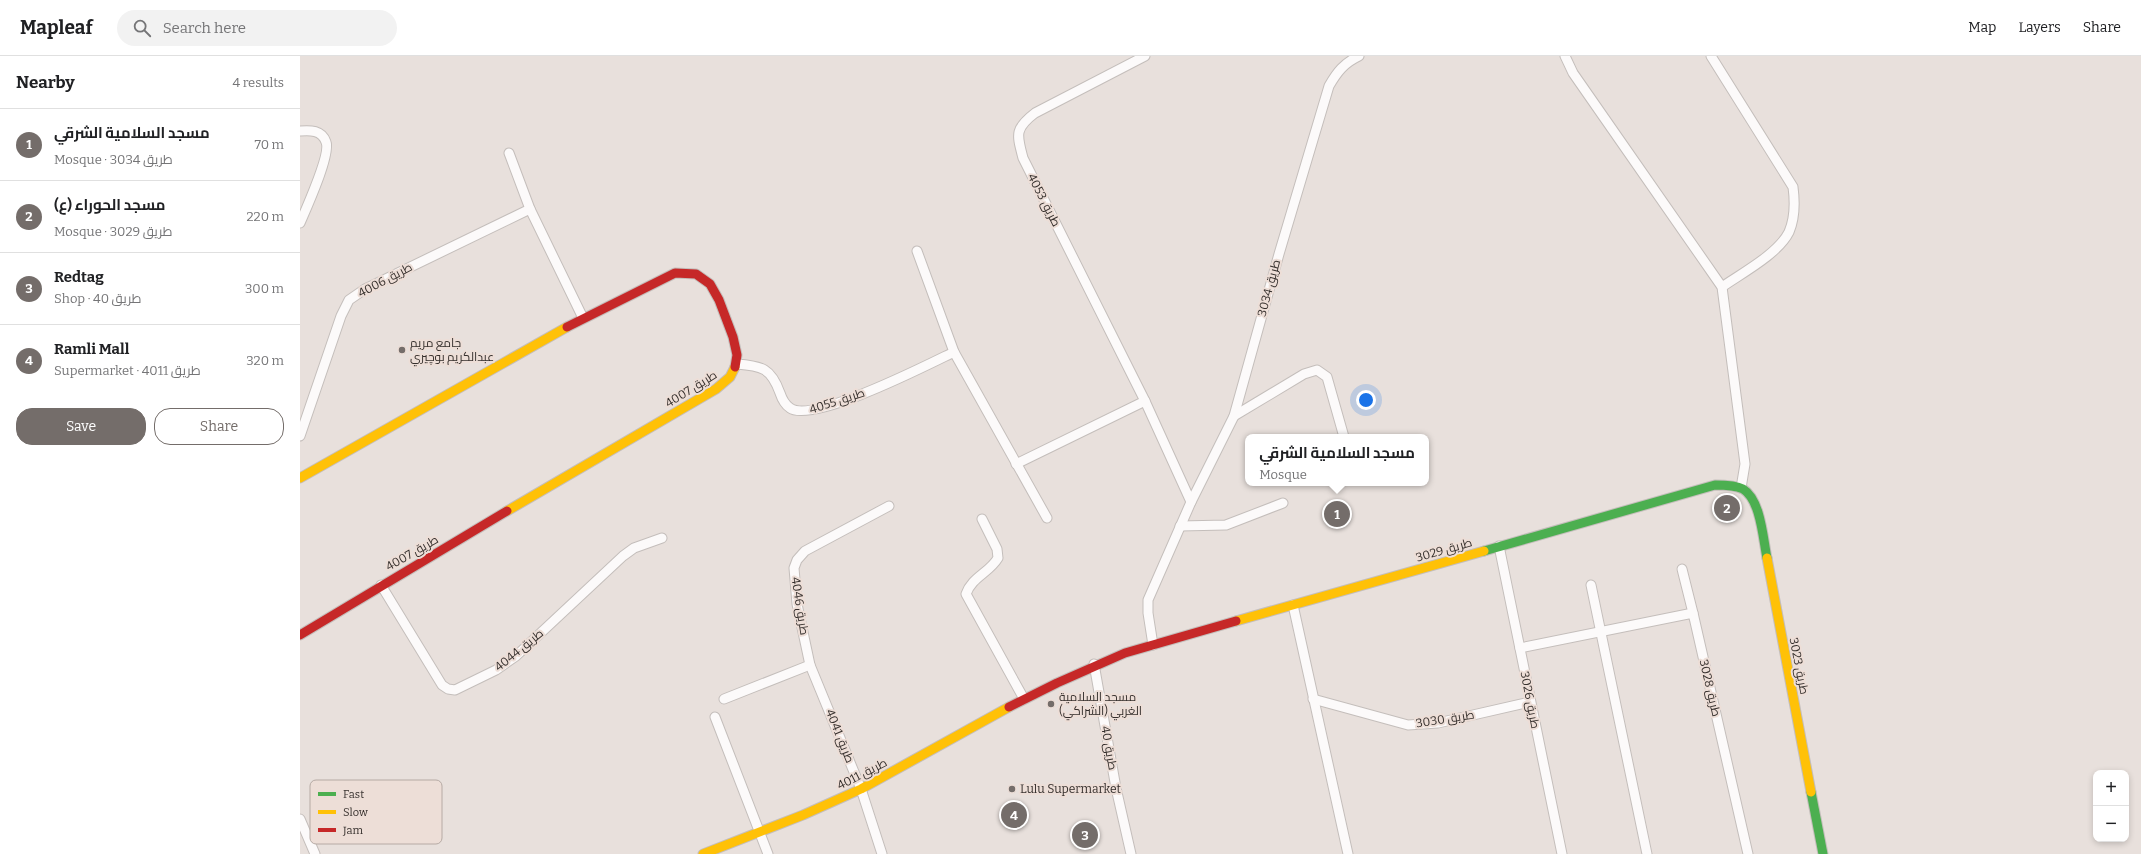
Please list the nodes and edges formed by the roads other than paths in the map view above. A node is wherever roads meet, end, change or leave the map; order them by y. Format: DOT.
graph roads {
  1 [pos="1145,56"];
  2 [pos="1359,56"];
  3 [pos="1565,56"];
  4 [pos="1711,56"];
  5 [pos="300,131"];
  6 [pos="509,153"];
  7 [pos="530,209"];
  8 [pos="300,223"];
  9 [pos="917,251"];
  10 [pos="1722,287"];
  11 [pos="583,318"];
  12 [pos="954,352"];
  13 [pos="737,364"];
  14 [pos="1144,401"];
  15 [pos="1234,416"];
  16 [pos="1343,434"];
  17 [pos="300,436"];
  18 [pos="1016,464"];
  19 [pos="300,478"];
  20 [pos="1741,488"];
  21 [pos="1191,502"];
  22 [pos="1283,503"];
  23 [pos="888,506"];
  24 [pos="1046,518"];
  25 [pos="982,519"];
  26 [pos="1180,526"];
  27 [pos="662,538"];
  28 [pos="1499,546"];
  29 [pos="1682,569"];
  30 [pos="1591,585"];
  31 [pos="381,586"];
  32 [pos="1293,605"];
  33 [pos="1693,613"];
  34 [pos="1602,633"];
  35 [pos="300,635"];
  36 [pos="1153,645"];
  37 [pos="1520,648"];
  38 [pos="1094,664"];
  39 [pos="810,665"];
  40 [pos="724,699"];
  41 [pos="1024,699"];
  42 [pos="1313,699"];
  43 [pos="1530,702"];
  44 [pos="715,717"];
  45 [pos="861,789"];
  46 [pos="300,819"];
  47 [pos="760,831"];
  48 [pos="314,854"];
  49 [pos="703,854"];
  50 [pos="768,854"];
  51 [pos="882,854"];
  52 [pos="1130,854"];
  53 [pos="1348,854"];
  54 [pos="1562,854"];
  55 [pos="1647,854"];
  56 [pos="1748,854"];
  57 [pos="1822,854"];
  1 -- 14 [label="street, طريق 4053"];
  2 -- 15 [label="street, طريق 3034"];
  3 -- 10 [label="street"];
  4 -- 10 [label="street"];
  5 -- 8 [label="street"];
  6 -- 7 [label="street"];
  7 -- 11 [label="street"];
  7 -- 17 [label="street, طريق 4006"];
  9 -- 12 [label="street"];
  10 -- 20 [label="street"];
  11 -- 13 [label="street"];
  11 -- 19 [label="street"];
  12 -- 13 [label="street, طريق 4055"];
  12 -- 18 [label="street"];
  13 -- 31 [label="street, طريق 4007"];
  14 -- 18 [label="street"];
  14 -- 21 [label="street, طريق 4053"];
  15 -- 16 [label="street"];
  15 -- 21 [label="street, طريق 3034"];
  18 -- 24 [label="street"];
  20 -- 28 [label="street, طريق 3029"];
  20 -- 57 [label="street, طريق 3023"];
  21 -- 26 [label="street, طريق 3034"];
  22 -- 26 [label="street"];
  23 -- 39 [label="street, طريق 4046"];
  25 -- 41 [label="street"];
  26 -- 36 [label="street, طريق 3034"];
  27 -- 31 [label="street, طريق 4044"];
  28 -- 32 [label="street, طريق 3029"];
  28 -- 37 [label="street, طريق 3026"];
  29 -- 33 [label="street, طريق 3028"];
  30 -- 34 [label="street"];
  31 -- 35 [label="street, طريق 4007"];
  32 -- 36 [label="street, طريق 3029"];
  32 -- 42 [label="street"];
  33 -- 34 [label="street"];
  33 -- 56 [label="street, طريق 3028"];
  34 -- 37 [label="street"];
  34 -- 55 [label="street"];
  36 -- 38 [label="street, طريق 4011"];
  37 -- 43 [label="street, طريق 3026"];
  38 -- 41 [label="street, طريق 4011"];
  38 -- 52 [label="street, طريق 40"];
  39 -- 40 [label="street"];
  39 -- 45 [label="street, طريق 4041"];
  41 -- 45 [label="street, طريق 4011"];
  42 -- 43 [label="street, طريق 3030"];
  42 -- 53 [label="street"];
  43 -- 54 [label="street, طريق 3026"];
  44 -- 47 [label="street"];
  45 -- 47 [label="street, طريق 4011"];
  45 -- 51 [label="street, طريق 4041"];
  46 -- 48 [label="street"];
  47 -- 49 [label="street, طريق 4011"];
  47 -- 50 [label="street"];
}
